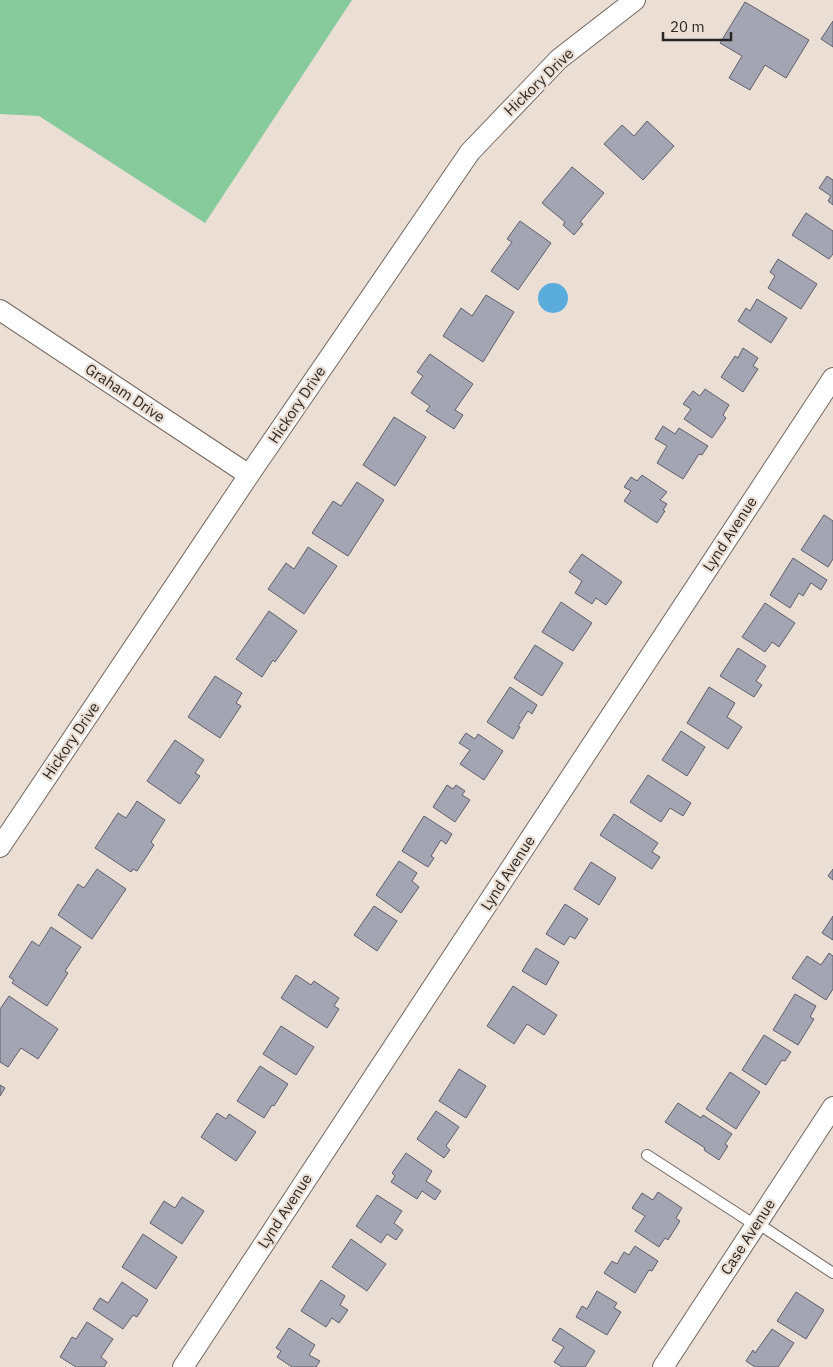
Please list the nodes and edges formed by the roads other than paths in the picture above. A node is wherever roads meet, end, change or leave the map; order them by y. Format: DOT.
graph roads {
  1 [pos="635,0"];
  2 [pos="0,310"];
  3 [pos="833,378"];
  4 [pos="249,475"];
  5 [pos="0,847"];
  6 [pos="833,1107"];
  7 [pos="646,1155"];
  8 [pos="756,1224"];
  9 [pos="833,1273"];
  10 [pos="183,1367"];
  11 [pos="663,1367"];
  1 -- 4 [label="street, Hickory Drive"];
  2 -- 4 [label="street, Graham Drive"];
  3 -- 10 [label="street, Lynd Avenue"];
  4 -- 5 [label="street, Hickory Drive"];
  6 -- 8 [label="street, Case Avenue"];
  7 -- 8 [label="lane"];
  8 -- 9 [label="lane"];
  8 -- 11 [label="street, Case Avenue"];
}
